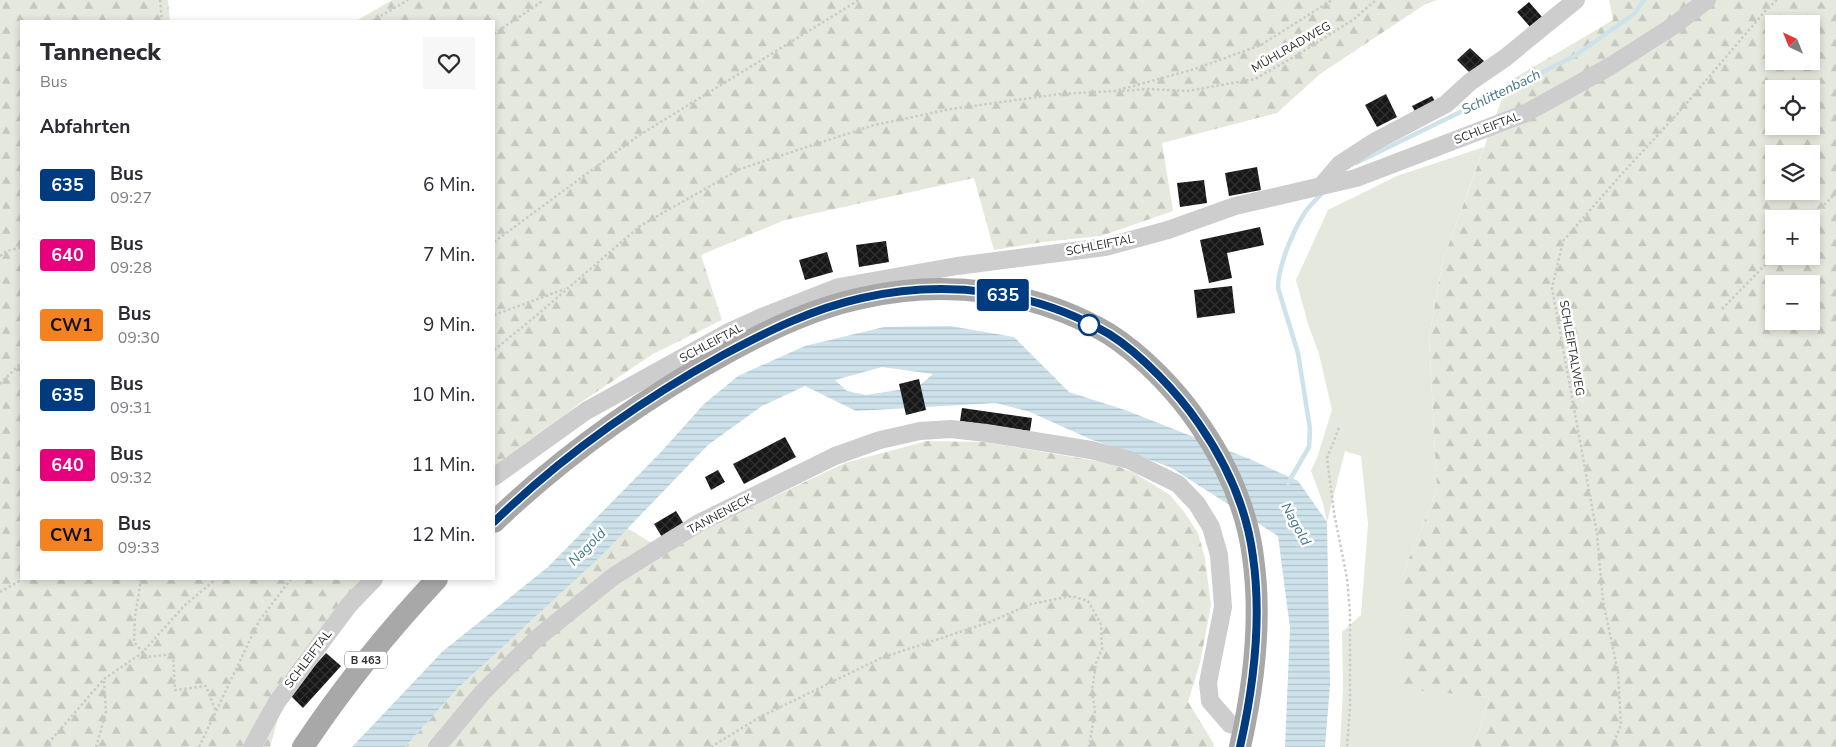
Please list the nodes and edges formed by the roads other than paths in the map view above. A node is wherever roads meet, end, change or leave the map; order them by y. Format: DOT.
graph roads {
  1 [pos="1576,0"];
  2 [pos="1706,0"];
  3 [pos="1322,185"];
  4 [pos="495,476"];
  5 [pos="495,521"];
  6 [pos="373,580"];
  7 [pos="436,580"];
  8 [pos="1242,737"];
  9 [pos="252,747"];
  10 [pos="303,747"];
  11 [pos="437,747"];
  1 -- 3 [label="street"];
  2 -- 3 [label="street, SCHLEIFTAL"];
  3 -- 4 [label="street, SCHLEIFTAL"];
  5 -- 8 [label="main road"];
  6 -- 9 [label="street, SCHLEIFTAL"];
  7 -- 10 [label="main road, B 463"];
  8 -- 11 [label="street, TANNENECK"];
}
